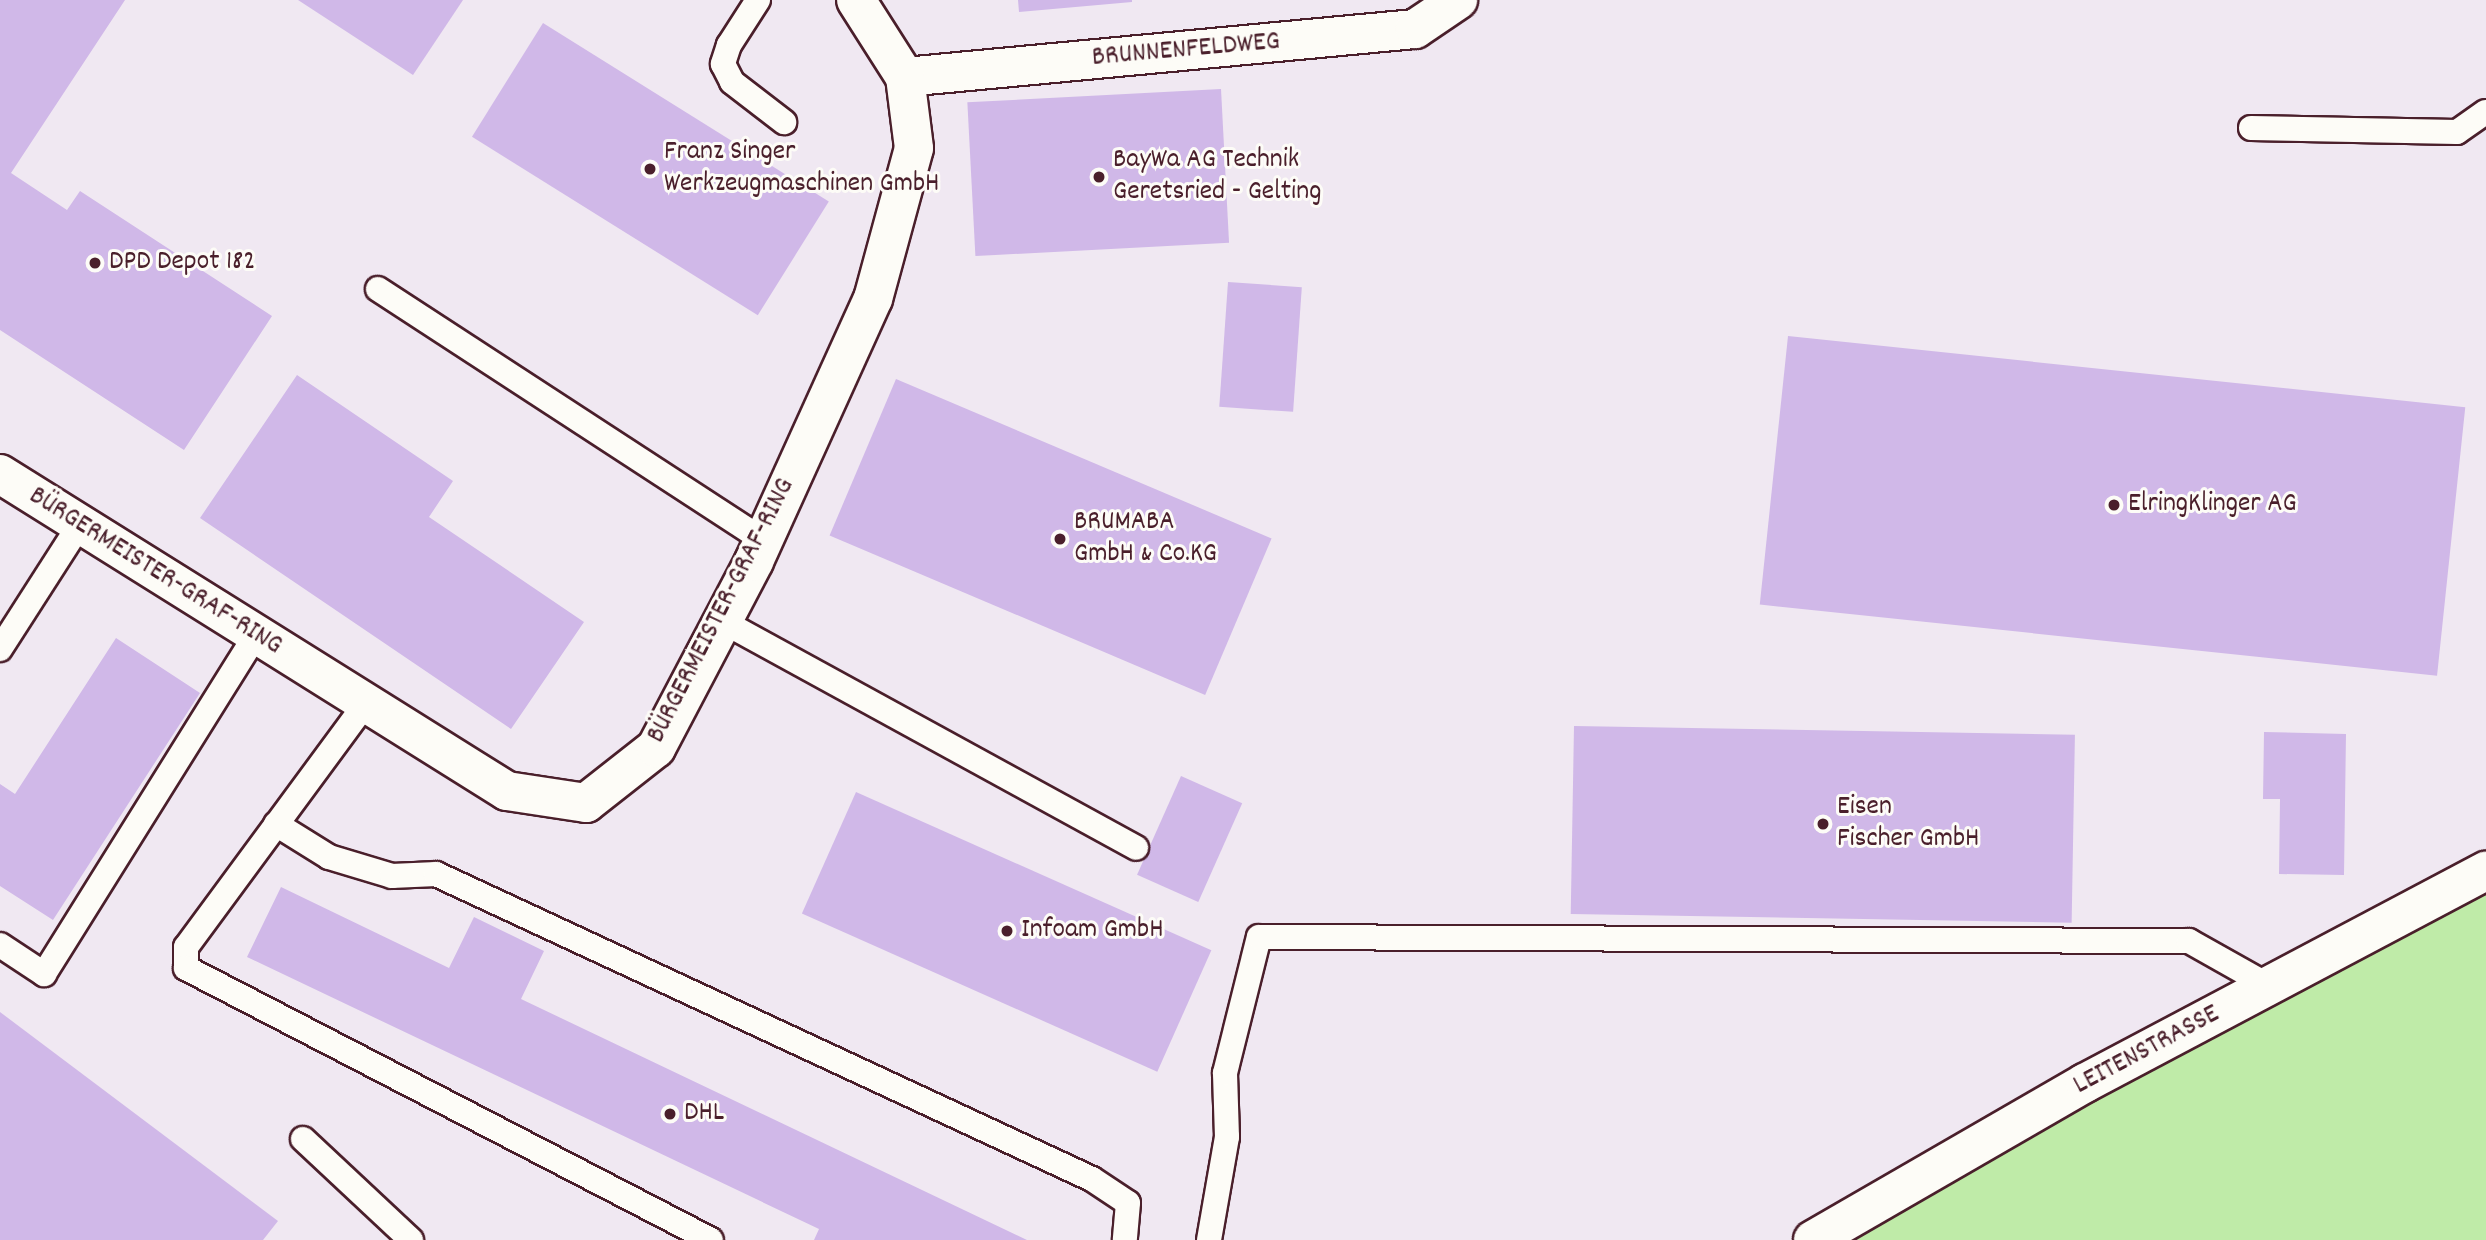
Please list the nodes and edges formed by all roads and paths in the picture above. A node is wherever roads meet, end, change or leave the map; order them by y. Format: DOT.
graph roads {
  1 [pos="758,0"];
  2 [pos="856,0"];
  3 [pos="1458,0"];
  4 [pos="905,77"];
  5 [pos="2486,112"];
  6 [pos="784,121"];
  7 [pos="2250,128"];
  8 [pos="378,289"];
  9 [pos="0,474"];
  10 [pos="79,526"];
  11 [pos="763,540"];
  12 [pos="722,621"];
  13 [pos="256,635"];
  14 [pos="0,649"];
  15 [pos="366,704"];
  16 [pos="276,824"];
  17 [pos="1136,848"];
  18 [pos="2486,871"];
  19 [pos="0,945"];
  20 [pos="2269,986"];
  21 [pos="303,1139"];
  22 [pos="411,1240"];
  23 [pos="711,1240"];
  24 [pos="1125,1240"];
  25 [pos="1209,1240"];
  26 [pos="1813,1240"];
  1 -- 6 [label="lane"];
  2 -- 4 [label="street, BÜRGERMEISTER-GRAF-RING"];
  3 -- 4 [label="street, BRUNNENFELDWEG"];
  4 -- 11 [label="street, BÜRGERMEISTER-GRAF-RING"];
  5 -- 7 [label="lane"];
  8 -- 11 [label="lane"];
  9 -- 10 [label="street, BÜRGERMEISTER-GRAF-RING"];
  10 -- 13 [label="street, BÜRGERMEISTER-GRAF-RING"];
  10 -- 14 [label="lane"];
  11 -- 12 [label="street, BÜRGERMEISTER-GRAF-RING"];
  12 -- 15 [label="street, BÜRGERMEISTER-GRAF-RING"];
  12 -- 17 [label="lane"];
  13 -- 15 [label="street, BÜRGERMEISTER-GRAF-RING"];
  13 -- 19 [label="lane"];
  15 -- 16 [label="lane"];
  16 -- 23 [label="lane"];
  16 -- 24 [label="lane"];
  18 -- 20 [label="street, LEITENSTRASSE"];
  20 -- 25 [label="lane"];
  20 -- 26 [label="street, LEITENSTRASSE"];
  21 -- 22 [label="lane"];
}
